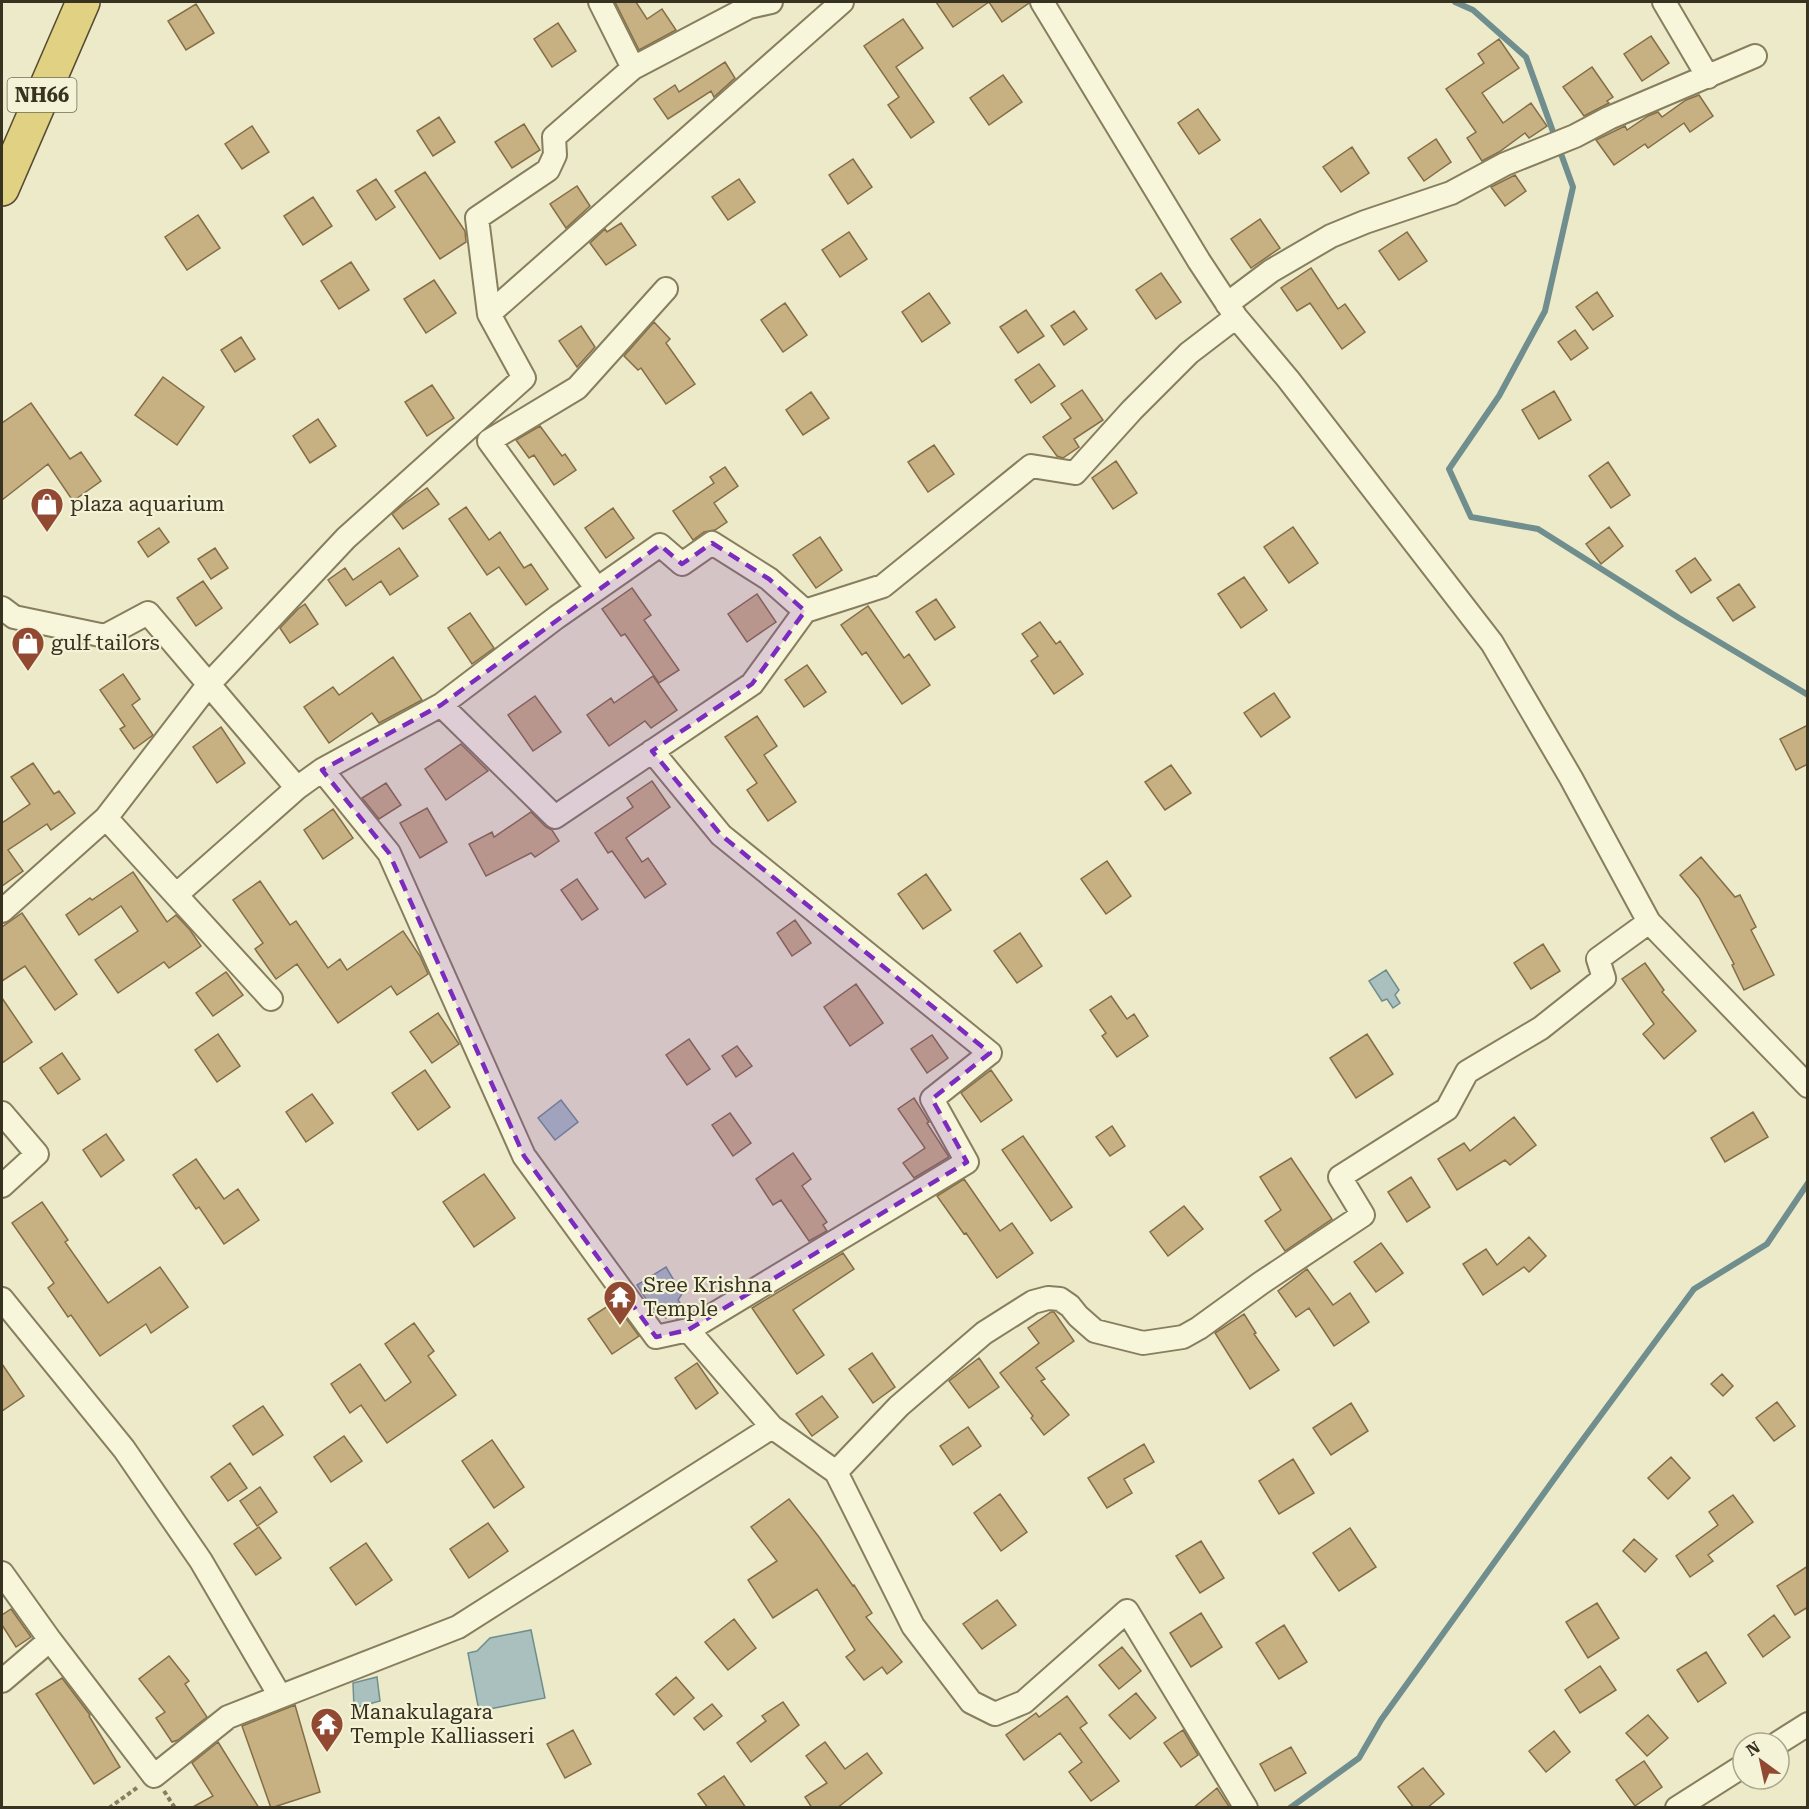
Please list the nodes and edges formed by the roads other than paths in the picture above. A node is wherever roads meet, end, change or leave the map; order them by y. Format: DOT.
graph roads {
  1 [pos="83,2"];
  2 [pos="600,2"];
  3 [pos="771,2"];
  4 [pos="842,2"];
  5 [pos="1042,2"];
  6 [pos="1665,2"];
  7 [pos="1755,56"];
  8 [pos="633,68"];
  9 [pos="1708,77"];
  10 [pos="2,189"];
  11 [pos="666,289"];
  12 [pos="1232,311"];
  13 [pos="489,314"];
  14 [pos="597,589"];
  15 [pos="2,608"];
  16 [pos="805,611"];
  17 [pos="208,684"];
  18 [pos="441,705"];
  19 [pos="652,751"];
  20 [pos="322,770"];
  21 [pos="297,788"];
  22 [pos="106,819"];
  23 [pos="176,895"];
  24 [pos="2,910"];
  25 [pos="1649,922"];
  26 [pos="271,999"];
  27 [pos="1808,1086"];
  28 [pos="2,1113"];
  29 [pos="2,1186"];
  30 [pos="2,1299"];
  31 [pos="688,1330"];
  32 [pos="771,1427"];
  33 [pos="836,1472"];
  34 [pos="2,1573"];
  35 [pos="50,1640"];
  36 [pos="2,1681"];
  37 [pos="280,1696"];
  38 [pos="1808,1724"];
  39 [pos="1791,1735"];
  40 [pos="1731,1774"];
  41 [pos="1246,1808"];
  42 [pos="1677,1808"];
  1 -- 10 [label="highway, NH66"];
  2 -- 8 [label="street"];
  3 -- 8 [label="street"];
  4 -- 13 [label="street"];
  5 -- 12 [label="street"];
  6 -- 9 [label="street"];
  7 -- 9 [label="street"];
  8 -- 13 [label="street"];
  9 -- 12 [label="street"];
  11 -- 14 [label="street"];
  12 -- 16 [label="street"];
  12 -- 25 [label="street"];
  13 -- 17 [label="street"];
  14 -- 16 [label="street"];
  14 -- 18 [label="street"];
  15 -- 17 [label="street"];
  16 -- 19 [label="street"];
  17 -- 21 [label="street"];
  17 -- 22 [label="street"];
  18 -- 19 [label="street"];
  18 -- 20 [label="street"];
  19 -- 31 [label="street"];
  20 -- 21 [label="street"];
  20 -- 31 [label="street"];
  21 -- 23 [label="street"];
  22 -- 23 [label="street"];
  22 -- 24 [label="street"];
  23 -- 26 [label="street"];
  25 -- 27 [label="street"];
  25 -- 33 [label="street"];
  28 -- 29 [label="street"];
  30 -- 37 [label="street"];
  31 -- 32 [label="street"];
  32 -- 33 [label="street"];
  32 -- 37 [label="street"];
  33 -- 41 [label="street"];
  34 -- 35 [label="street"];
  35 -- 36 [label="street"];
  35 -- 37 [label="street"];
  38 -- 39 [label="street"];
  40 -- 42 [label="street"];
}
